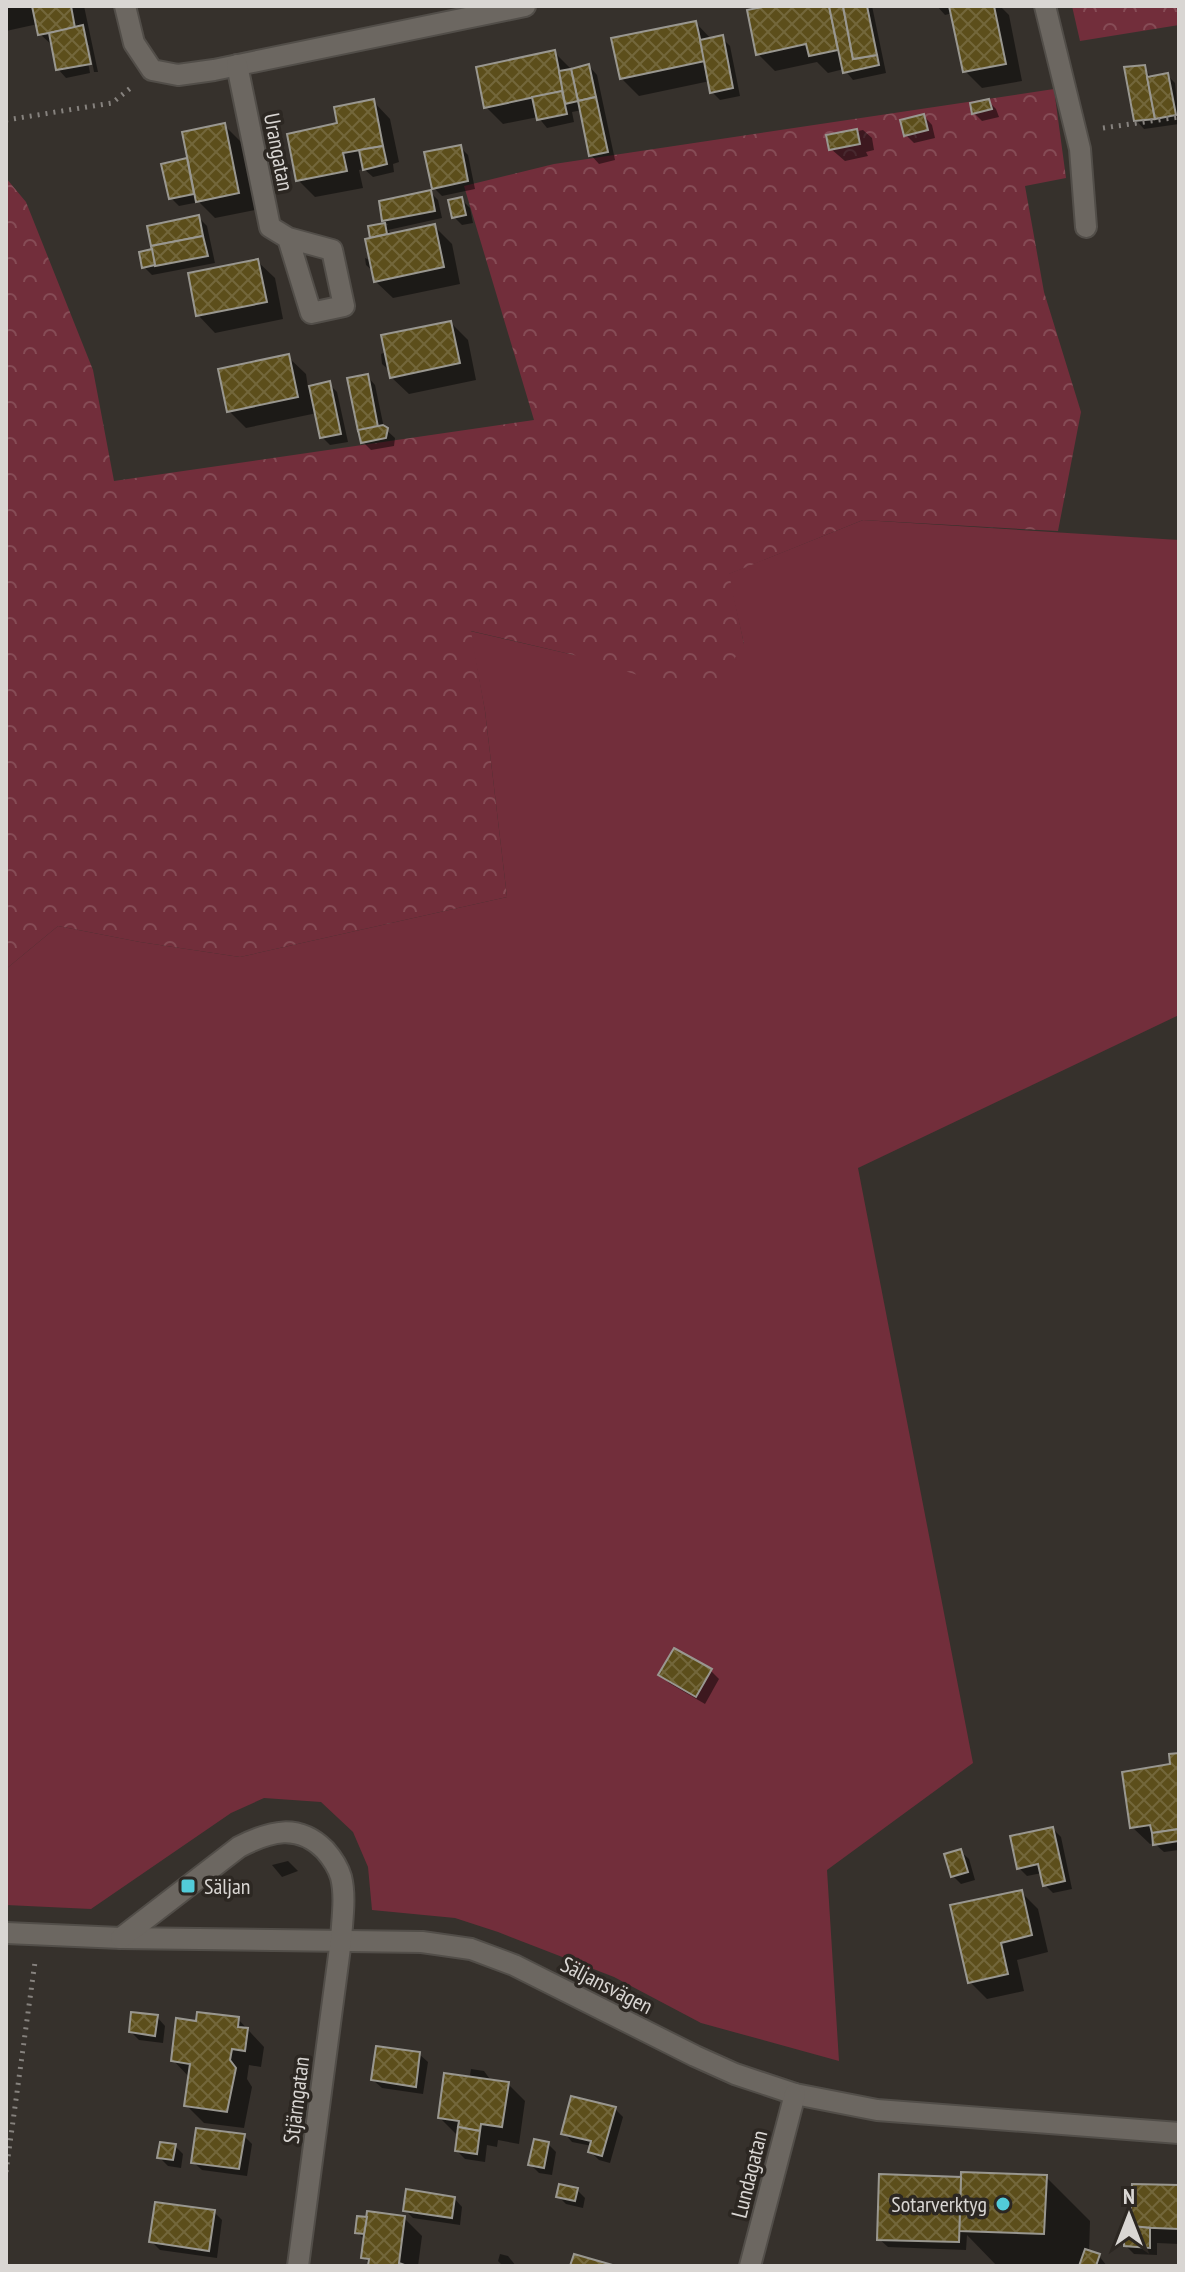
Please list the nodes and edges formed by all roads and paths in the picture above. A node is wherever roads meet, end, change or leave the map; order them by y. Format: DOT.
graph roads {
  1 [pos="125,6"];
  2 [pos="525,6"];
  3 [pos="1045,6"];
  4 [pos="237,65"];
  5 [pos="152,70"];
  6 [pos="1179,117"];
  7 [pos="6,120"];
  8 [pos="1075,132"];
  9 [pos="1086,227"];
  10 [pos="288,238"];
  11 [pos="6,1933"];
  12 [pos="121,1938"];
  13 [pos="341,1940"];
  14 [pos="37,1953"];
  15 [pos="795,2094"];
  16 [pos="1179,2133"];
  17 [pos="6,2172"];
  18 [pos="298,2266"];
  19 [pos="750,2266"];
  1 -- 5 [label="street"];
  2 -- 4 [label="street"];
  3 -- 8 [label="street"];
  4 -- 5 [label="street"];
  4 -- 10 [label="street, Urangatan"];
  5 -- 7 [label="path"];
  6 -- 8 [label="path"];
  8 -- 9 [label="street"];
  11 -- 12 [label="street, Säljansvägen"];
  12 -- 13 [label="street, Säljansvägen"];
  12 -- 13 [label="street, Stjärngatan"];
  13 -- 15 [label="street, Säljansvägen"];
  13 -- 18 [label="street, Stjärngatan"];
  14 -- 17 [label="path"];
  15 -- 16 [label="street, Säljansvägen"];
  15 -- 19 [label="street, Lundagatan"];
}
